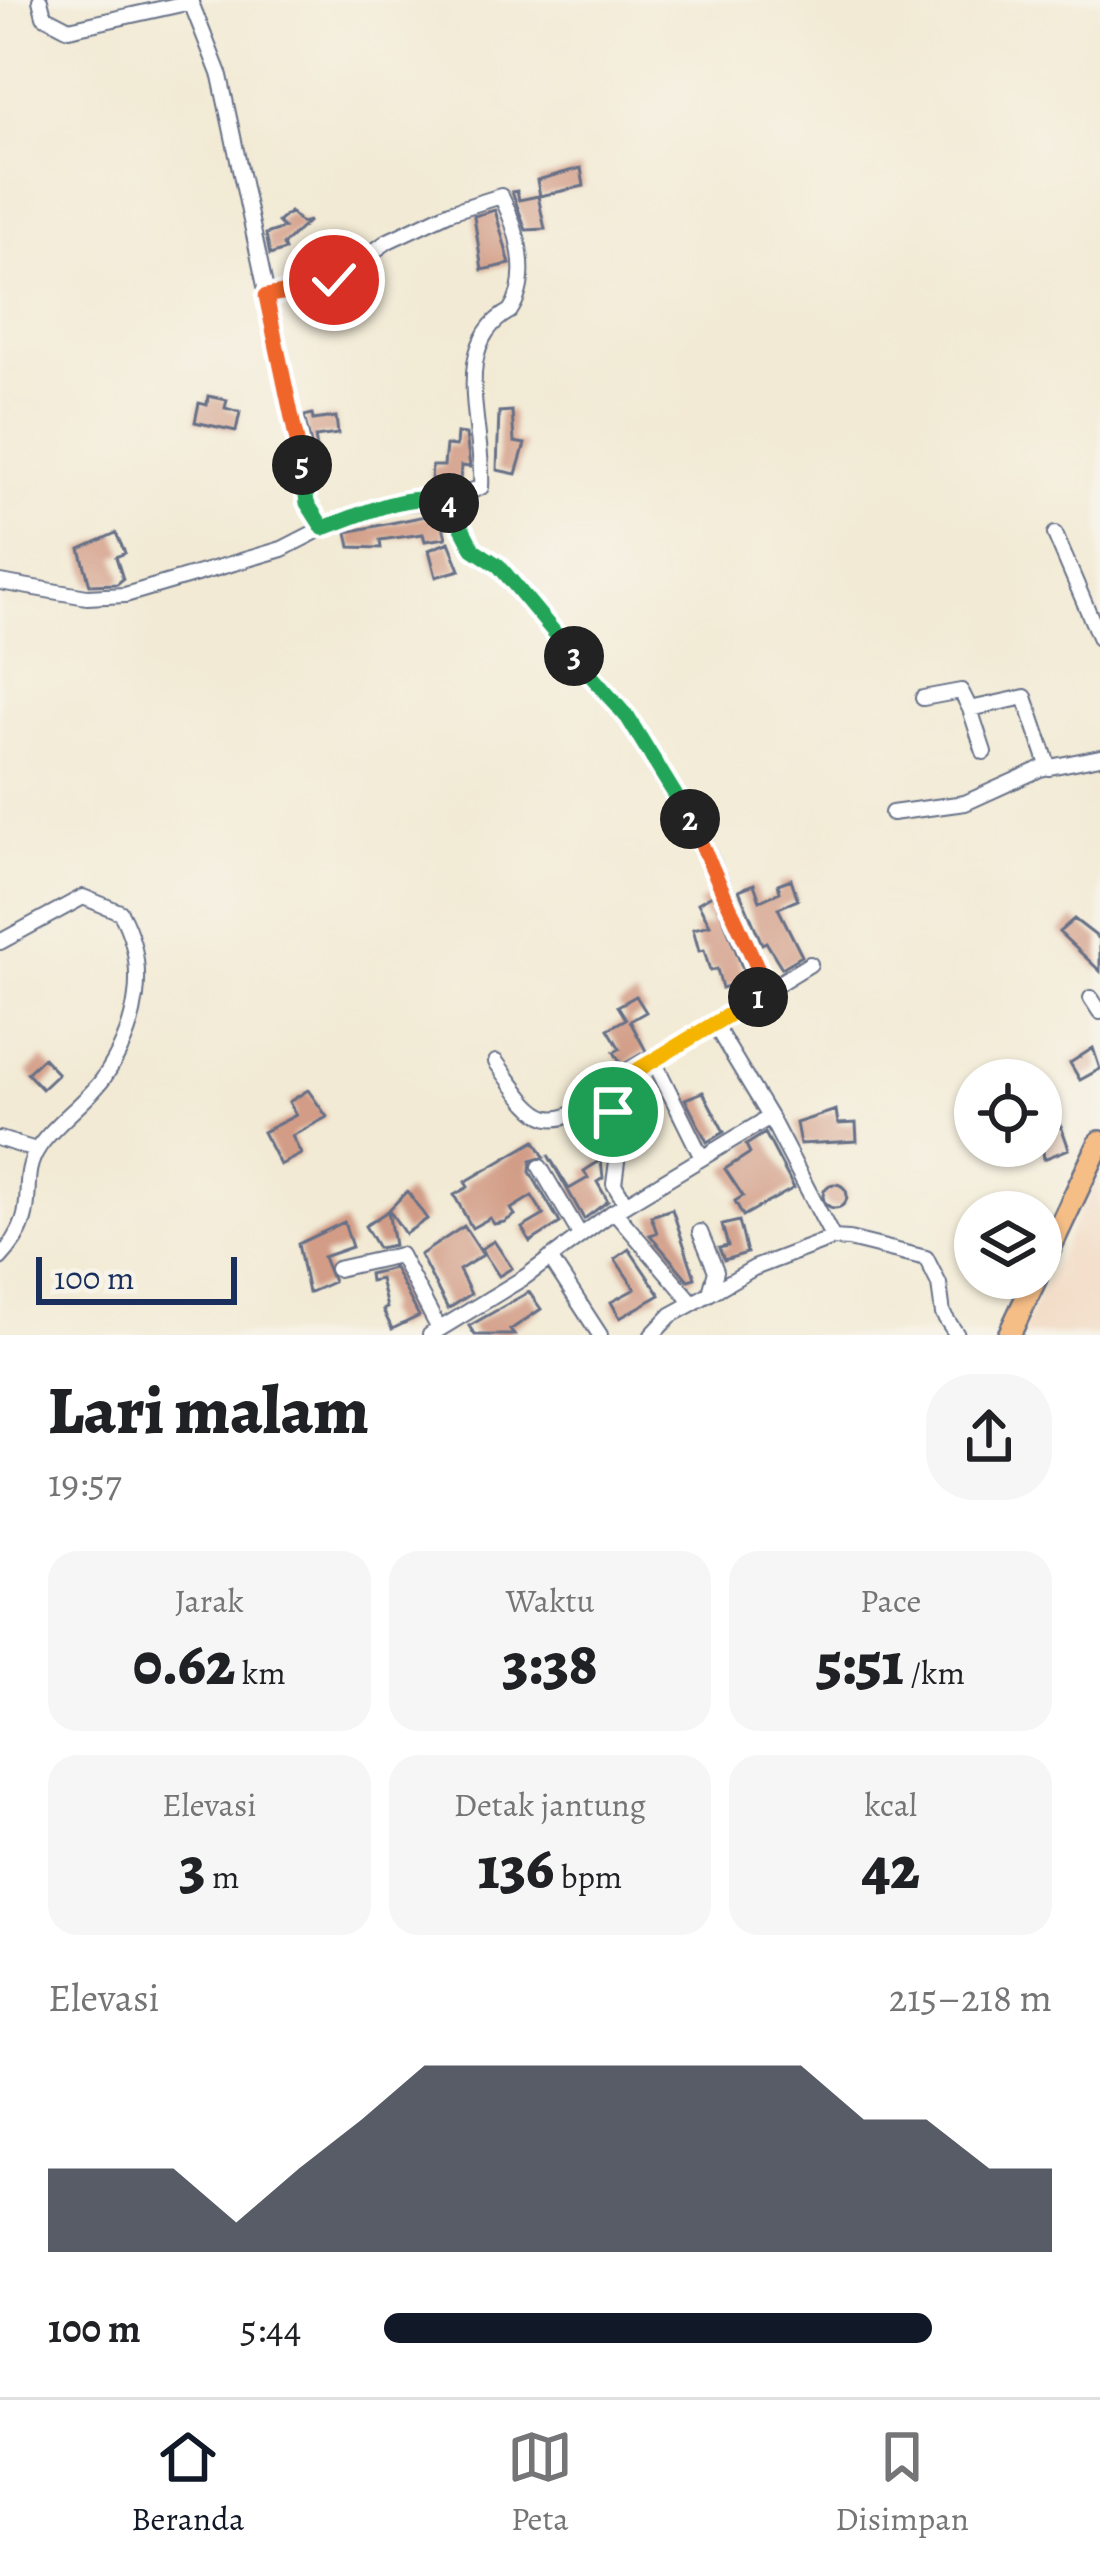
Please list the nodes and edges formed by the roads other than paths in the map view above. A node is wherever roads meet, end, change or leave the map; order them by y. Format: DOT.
graph roads {
  1 [pos="40,0"];
  2 [pos="190,1"];
  3 [pos="266,296"];
  4 [pos="448,501"];
  5 [pos="323,528"];
  6 [pos="1055,534"];
  7 [pos="0,582"];
  8 [pos="1100,639"];
  9 [pos="923,698"];
  10 [pos="970,710"];
  11 [pos="984,752"];
  12 [pos="1100,757"];
  13 [pos="1049,768"];
  14 [pos="892,813"];
  15 [pos="0,942"];
  16 [pos="810,964"];
  17 [pos="768,991"];
  18 [pos="1090,998"];
  19 [pos="1100,1012"];
  20 [pos="714,1024"];
  21 [pos="653,1059"];
  22 [pos="496,1062"];
  23 [pos="608,1088"];
  24 [pos="770,1117"];
  25 [pos="0,1139"];
  26 [pos="1100,1142"];
  27 [pos="36,1150"];
  28 [pos="702,1158"];
  29 [pos="540,1167"];
  30 [pos="620,1208"];
  31 [pos="1062,1223"];
  32 [pos="700,1232"];
  33 [pos="579,1233"];
  34 [pos="833,1238"];
  35 [pos="0,1258"];
  36 [pos="550,1258"];
  37 [pos="338,1269"];
  38 [pos="710,1293"];
  39 [pos="1026,1299"];
  40 [pos="693,1303"];
  41 [pos="435,1332"];
  42 [pos="600,1335"];
  43 [pos="652,1335"];
  44 [pos="957,1335"];
  45 [pos="1009,1335"];
  1 -- 2 [label="street"];
  2 -- 3 [label="street"];
  3 -- 4 [label="street"];
  3 -- 5 [label="street"];
  4 -- 5 [label="street"];
  4 -- 17 [label="street"];
  5 -- 7 [label="street"];
  6 -- 8 [label="street"];
  9 -- 10 [label="street"];
  10 -- 11 [label="street"];
  10 -- 13 [label="street"];
  12 -- 13 [label="street"];
  13 -- 14 [label="street"];
  15 -- 27 [label="street"];
  16 -- 17 [label="street"];
  17 -- 20 [label="street"];
  18 -- 19 [label="street"];
  20 -- 21 [label="street"];
  20 -- 24 [label="street"];
  21 -- 23 [label="street"];
  21 -- 28 [label="street"];
  22 -- 23 [label="street"];
  23 -- 30 [label="street"];
  24 -- 28 [label="street"];
  24 -- 34 [label="street"];
  25 -- 27 [label="street"];
  26 -- 31 [label="main road"];
  27 -- 35 [label="street"];
  28 -- 30 [label="street"];
  29 -- 33 [label="street"];
  30 -- 33 [label="street"];
  30 -- 40 [label="street"];
  32 -- 38 [label="street"];
  33 -- 36 [label="street"];
  34 -- 38 [label="street"];
  34 -- 44 [label="street"];
  36 -- 41 [label="street"];
  36 -- 42 [label="street"];
  37 -- 41 [label="street"];
  38 -- 40 [label="street"];
  39 -- 45 [label="main road"];
  40 -- 43 [label="street"];
}
